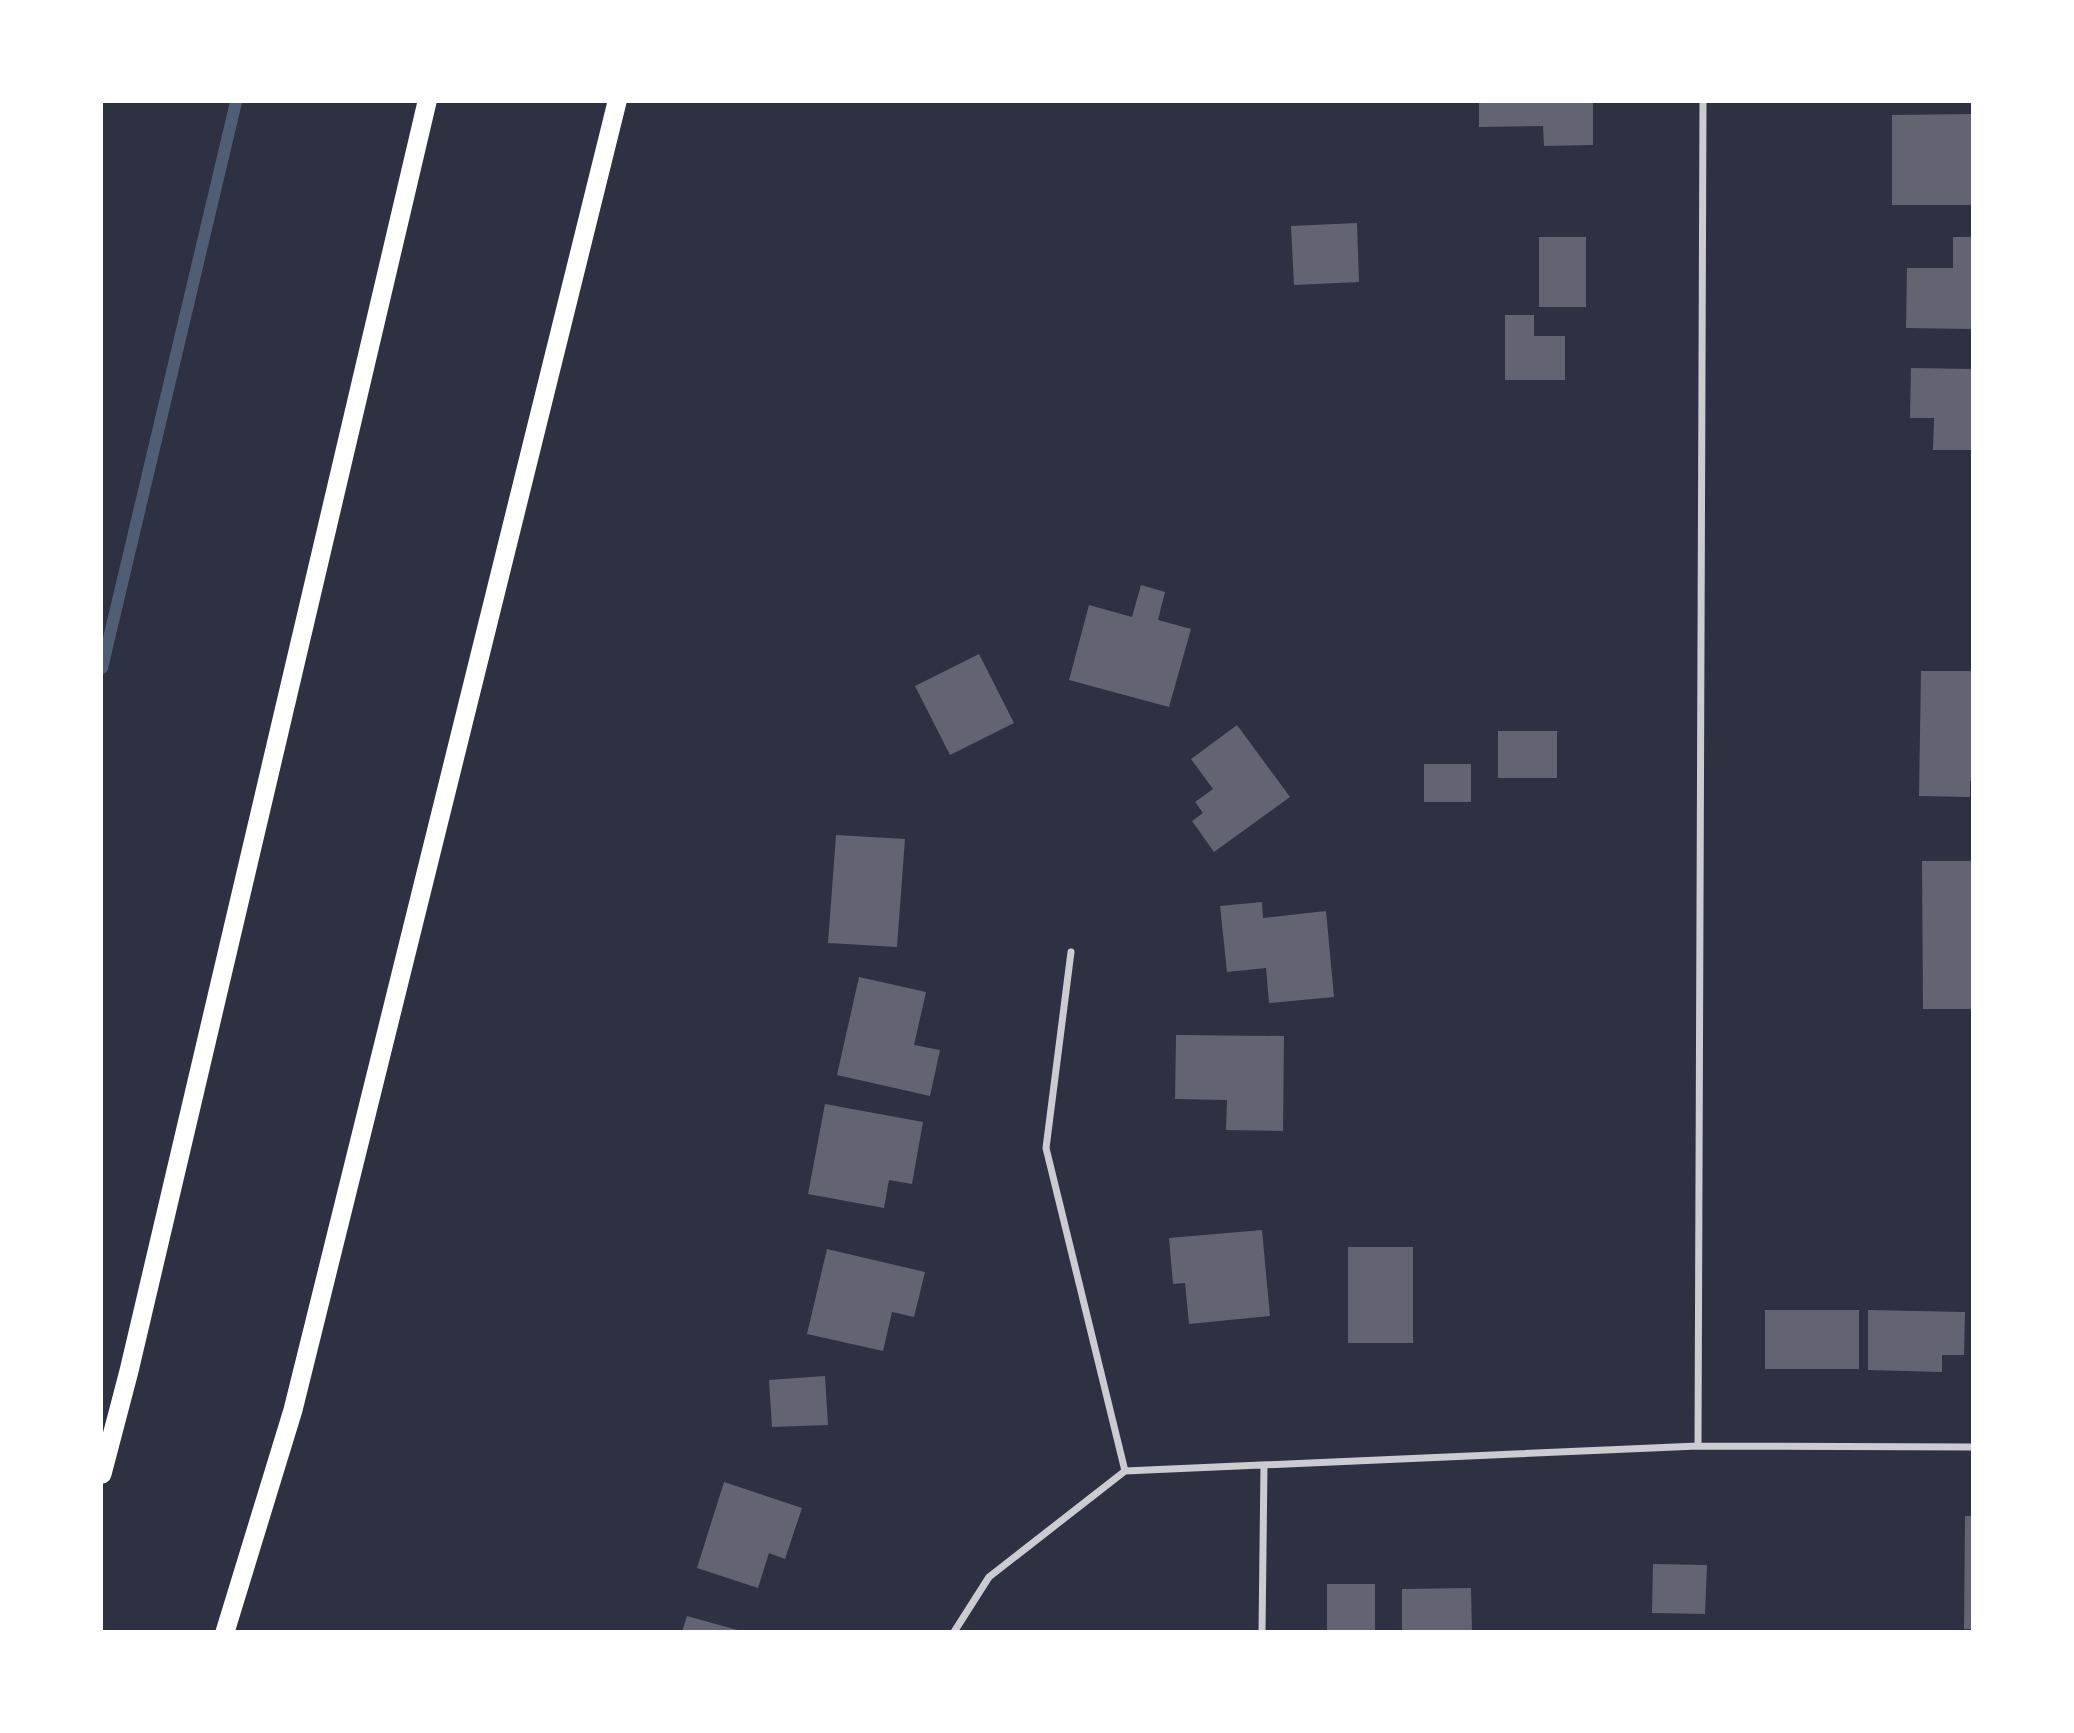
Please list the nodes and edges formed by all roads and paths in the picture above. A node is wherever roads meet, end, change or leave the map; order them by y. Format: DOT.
graph roads {
  1 [pos="427,102"];
  2 [pos="617,102"];
  3 [pos="1703,102"];
  4 [pos="1071,952"];
  5 [pos="1698,1446"];
  6 [pos="1972,1447"];
  7 [pos="1264,1465"];
  8 [pos="1125,1471"];
  9 [pos="102,1474"];
  10 [pos="225,1632"];
  11 [pos="954,1632"];
  12 [pos="1262,1632"];
  1 -- 9 [label="highway"];
  2 -- 10 [label="highway"];
  3 -- 5 [label="street"];
  4 -- 8 [label="street"];
  5 -- 6 [label="street"];
  5 -- 7 [label="street"];
  7 -- 8 [label="street"];
  7 -- 12 [label="street"];
  8 -- 11 [label="street"];
}
